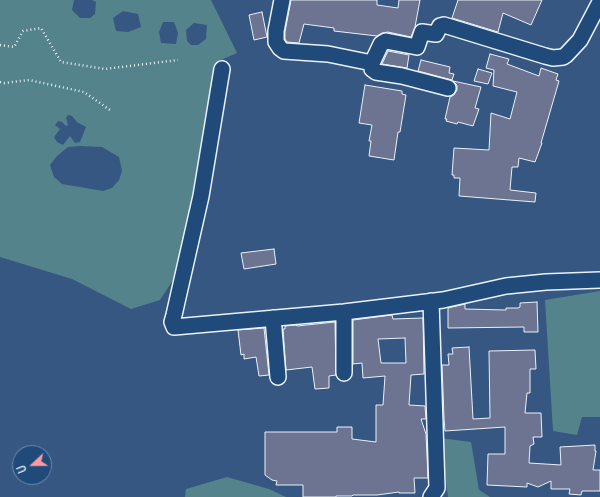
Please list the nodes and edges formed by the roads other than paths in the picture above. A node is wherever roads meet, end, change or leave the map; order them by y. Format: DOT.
graph roads {
  1 [pos="282,0"];
  2 [pos="600,2"];
  3 [pos="372,63"];
  4 [pos="222,69"];
  5 [pos="448,88"];
  6 [pos="600,280"];
  7 [pos="431,301"];
  8 [pos="344,312"];
  9 [pos="273,318"];
  10 [pos="344,373"];
  11 [pos="278,377"];
  12 [pos="418,497"];
  13 [pos="431,497"];
  1 -- 3 [label="street"];
  2 -- 3 [label="street"];
  3 -- 5 [label="street"];
  4 -- 9 [label="street"];
  6 -- 7 [label="street"];
  7 -- 8 [label="street"];
  7 -- 13 [label="street"];
  8 -- 9 [label="street"];
  8 -- 10 [label="street"];
  9 -- 11 [label="street"];
  12 -- 13 [label="street"];
}
